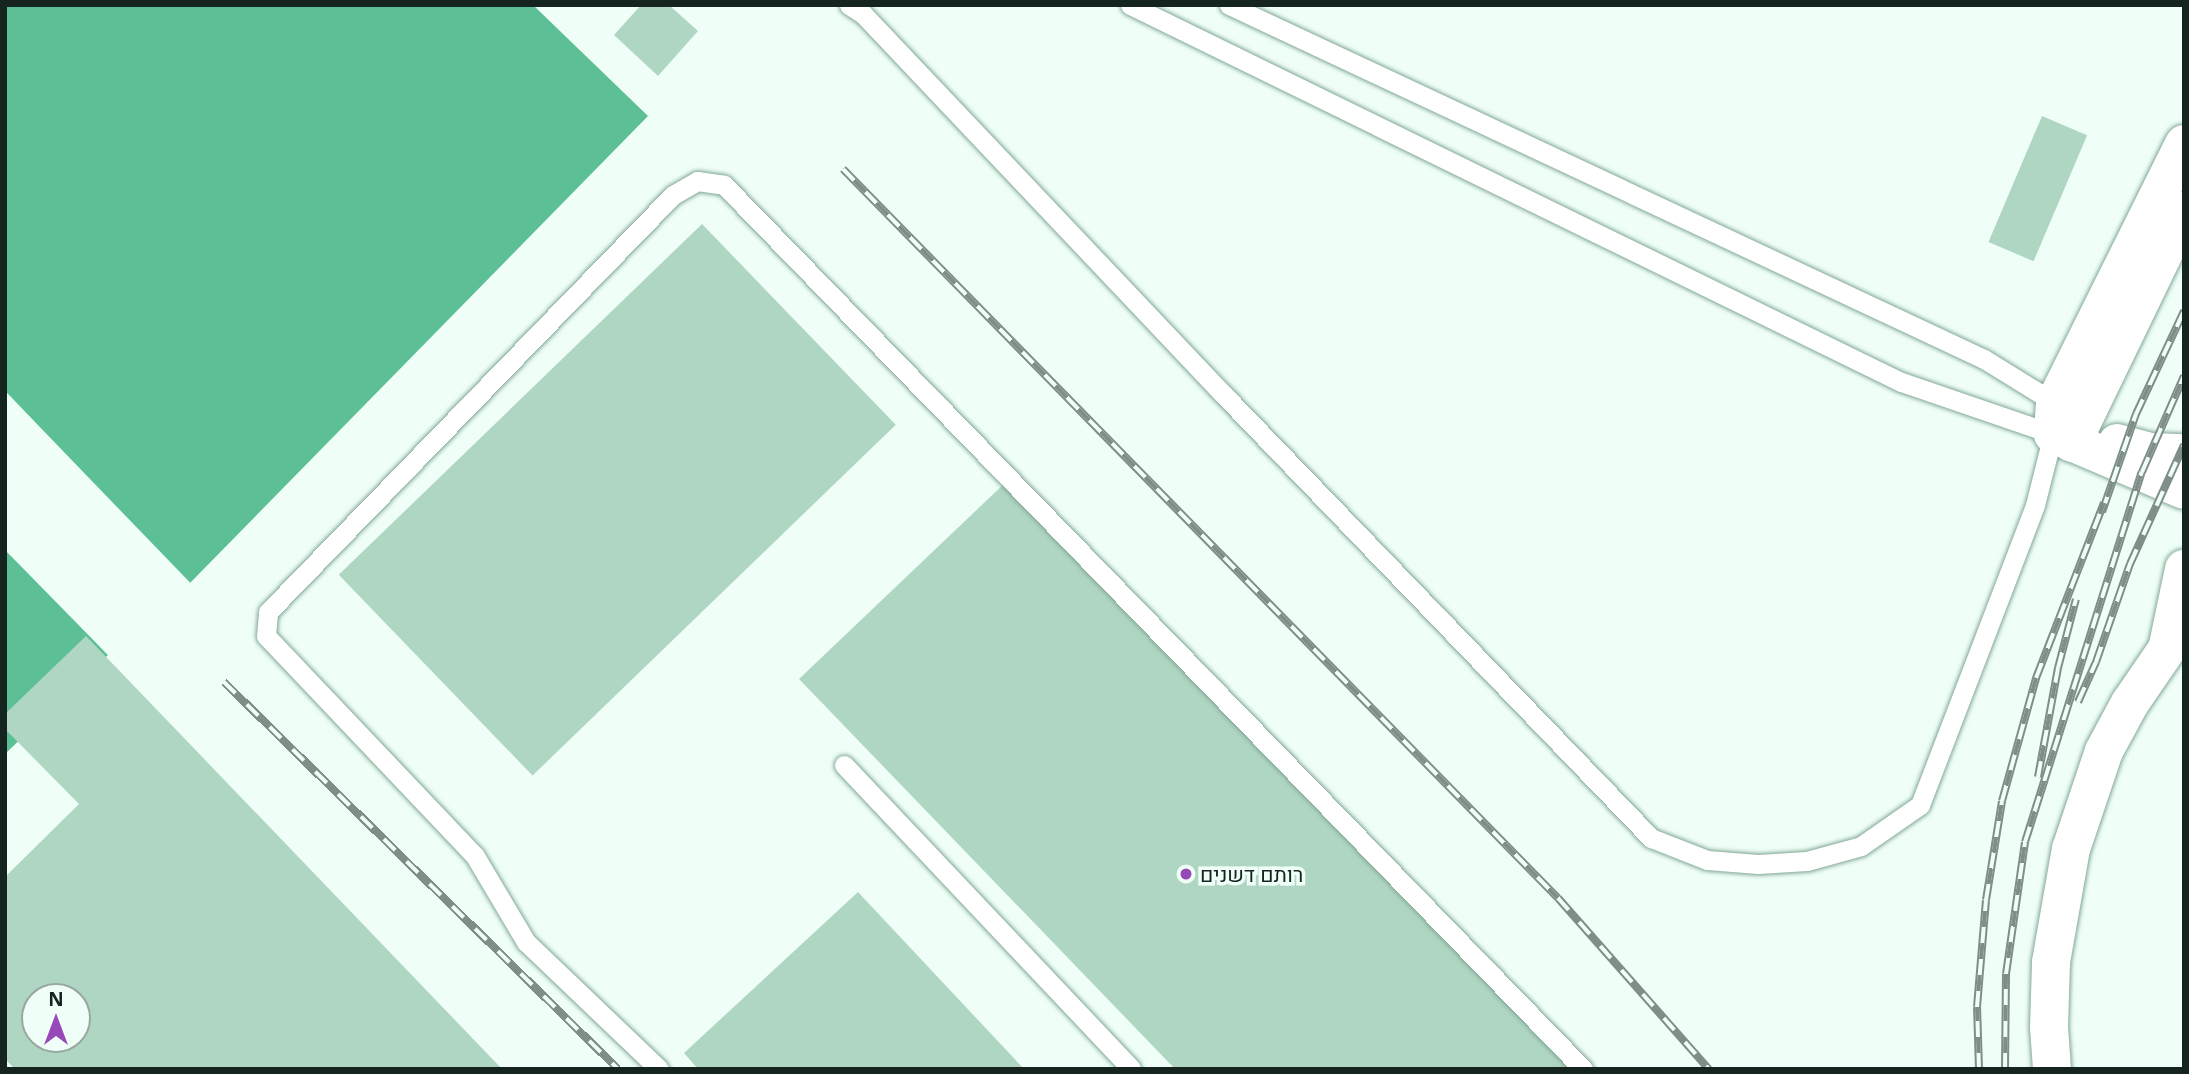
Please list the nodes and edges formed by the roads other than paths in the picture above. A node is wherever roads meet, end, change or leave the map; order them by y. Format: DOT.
graph roads {
  1 [pos="849,5"];
  2 [pos="1130,5"];
  3 [pos="1229,5"];
  4 [pos="2184,144"];
  5 [pos="2184,211"];
  6 [pos="2078,422"];
  7 [pos="2182,484"];
  8 [pos="2184,569"];
  9 [pos="2176,635"];
  10 [pos="844,765"];
  11 [pos="659,1069"];
  12 [pos="1131,1069"];
  13 [pos="1583,1069"];
  14 [pos="2052,1069"];
  1 -- 6 [label="lane"];
  2 -- 6 [label="lane"];
  3 -- 6 [label="lane"];
  4 -- 6 [label="street"];
  5 -- 6 [label="street"];
  6 -- 7 [label="street"];
  8 -- 9 [label="street"];
  9 -- 14 [label="street"];
  10 -- 12 [label="lane"];
  11 -- 13 [label="lane"];
}
